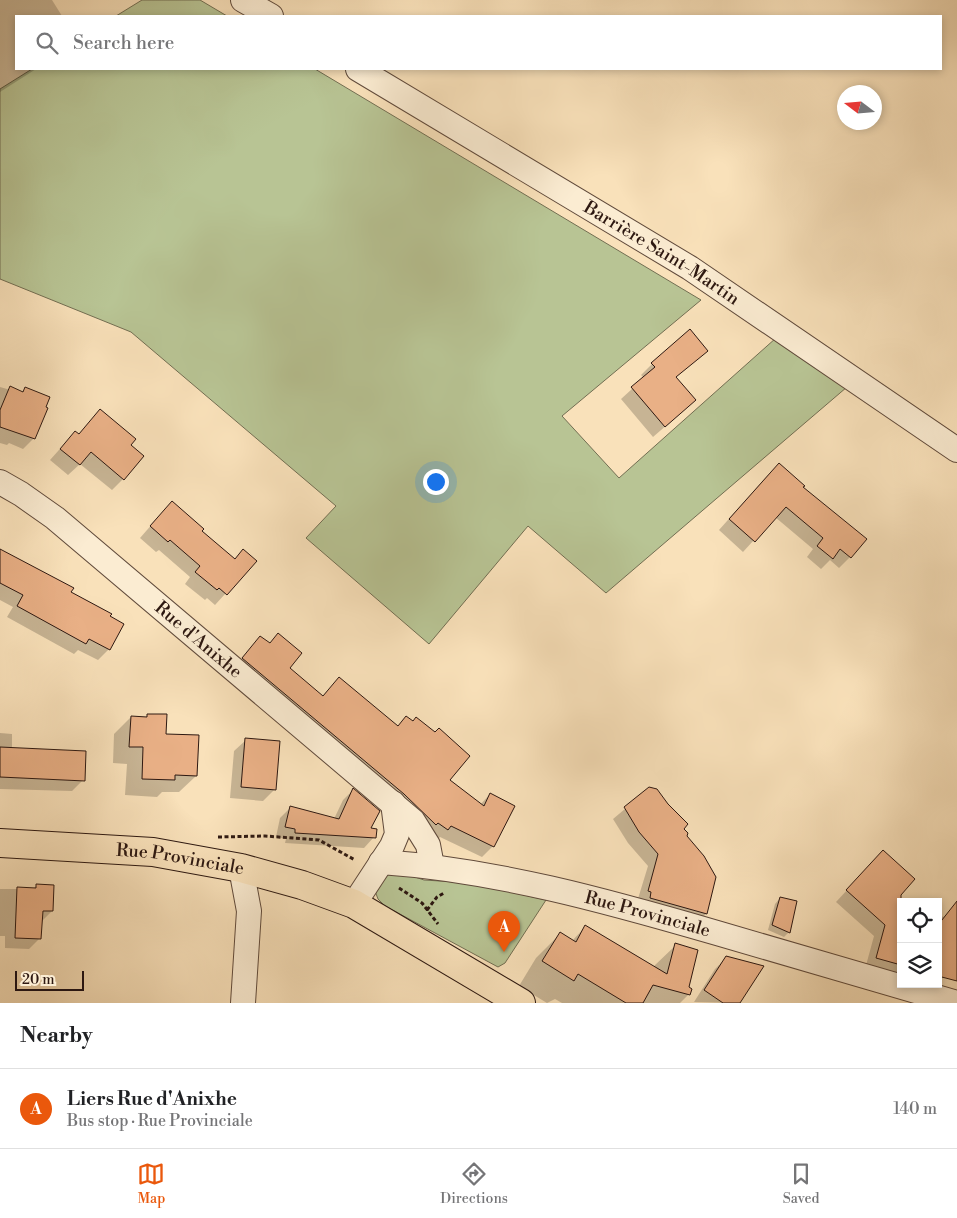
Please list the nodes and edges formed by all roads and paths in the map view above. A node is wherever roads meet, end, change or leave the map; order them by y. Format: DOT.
graph roads {
  1 [pos="243,0"];
  2 [pos="269,15"];
  3 [pos="360,70"];
  4 [pos="957,450"];
  5 [pos="0,482"];
  6 [pos="393,803"];
  7 [pos="0,843"];
  8 [pos="381,862"];
  9 [pos="432,866"];
  10 [pos="241,868"];
  11 [pos="354,904"];
  12 [pos="244,1003"];
  13 [pos="521,1003"];
  14 [pos="957,1003"];
  1 -- 2 [label="street"];
  3 -- 4 [label="street, Barrière Saint-Martin"];
  5 -- 6 [label="street, Rue d'Anixhe"];
  6 -- 8 [label="street"];
  6 -- 9 [label="street, Rue d'Anixhe"];
  7 -- 10 [label="main road, Rue Provinciale"];
  8 -- 9 [label="street, Rue Provinciale"];
  8 -- 11 [label="street"];
  9 -- 14 [label="street, Rue Provinciale"];
  10 -- 11 [label="main road, Rue Provinciale"];
  10 -- 12 [label="street"];
  11 -- 13 [label="main road, Rue Provinciale"];
}
